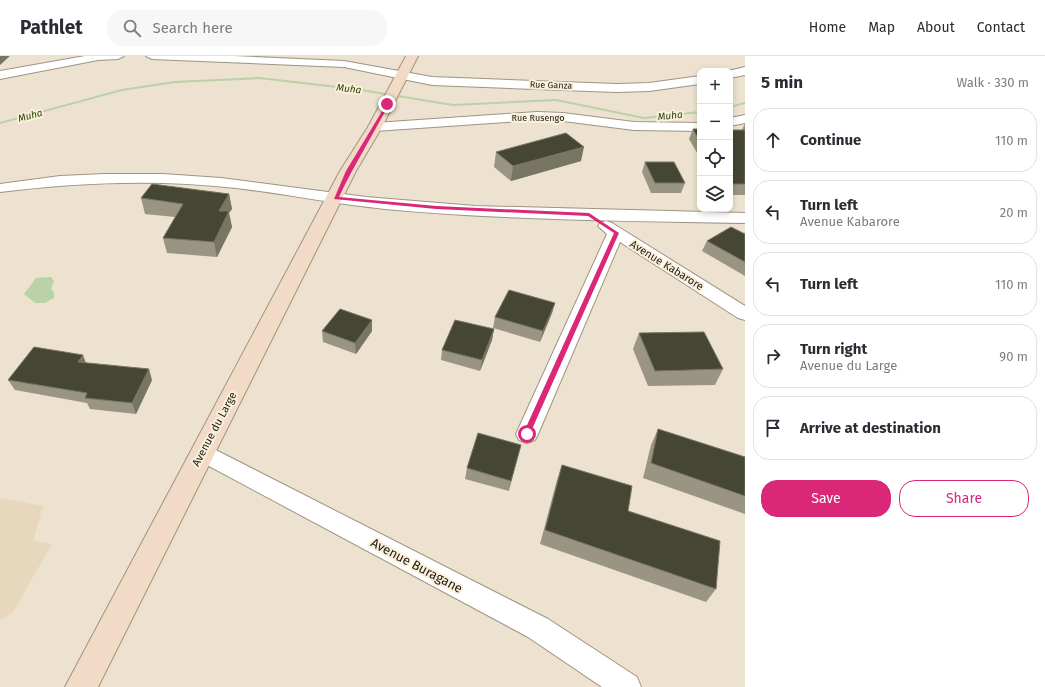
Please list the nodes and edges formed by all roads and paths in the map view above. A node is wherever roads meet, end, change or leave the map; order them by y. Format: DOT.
graph roads {
  1 [pos="118,56"];
  2 [pos="152,56"];
  3 [pos="401,56"];
  4 [pos="412,56"];
  5 [pos="98,57"];
  6 [pos="745,71"];
  7 [pos="733,73"];
  8 [pos="397,74"];
  9 [pos="0,75"];
  10 [pos="697,80"];
  11 [pos="382,103"];
  12 [pos="745,119"];
  13 [pos="733,121"];
  14 [pos="375,127"];
  15 [pos="697,127"];
  16 [pos="348,171"];
  17 [pos="0,188"];
  18 [pos="336,198"];
  19 [pos="589,215"];
  20 [pos="745,218"];
  21 [pos="616,233"];
  22 [pos="745,314"];
  23 [pos="527,434"];
  24 [pos="202,452"];
  25 [pos="81,687"];
  26 [pos="627,687"];
  1 -- 5 [label="street"];
  2 -- 8 [label="street, Rue Ganza"];
  3 -- 8 [label="main road, Avenue du Large"];
  4 -- 8 [label="main road, Avenue du Large"];
  5 -- 9 [label="street"];
  6 -- 7 [label="street"];
  8 -- 10 [label="street, Rue Ganza"];
  8 -- 11 [label="main road, Avenue du Large"];
  11 -- 14 [label="main road, Avenue du Large"];
  11 -- 16 [label="main road, Avenue du Large"];
  12 -- 13 [label="street"];
  14 -- 15 [label="street, Rue Rusengo"];
  14 -- 16 [label="main road, Avenue du Large"];
  16 -- 18 [label="main road, Avenue du Large"];
  17 -- 18 [label="street"];
  18 -- 19 [label="street"];
  18 -- 24 [label="main road, Avenue du Large"];
  19 -- 20 [label="street"];
  19 -- 21 [label="street, Avenue Kabarore"];
  21 -- 22 [label="street, Avenue Kabarore"];
  21 -- 23 [label="street"];
  24 -- 25 [label="main road, Avenue du Large"];
  24 -- 26 [label="street, Avenue Buragane"];
}
